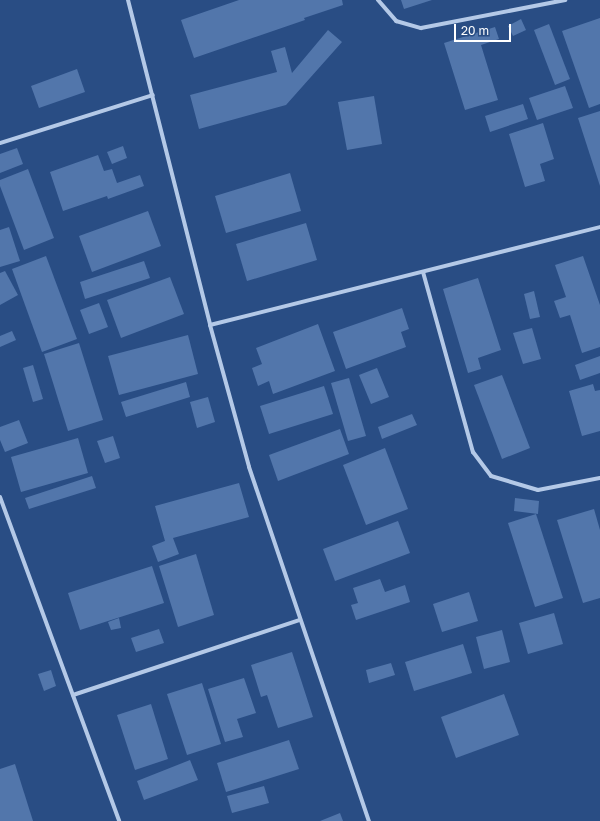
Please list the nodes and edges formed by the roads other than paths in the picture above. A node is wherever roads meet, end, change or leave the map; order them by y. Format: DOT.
graph roads {
  1 [pos="128,0"];
  2 [pos="378,0"];
  3 [pos="565,0"];
  4 [pos="153,95"];
  5 [pos="0,143"];
  6 [pos="600,227"];
  7 [pos="423,272"];
  8 [pos="210,325"];
  9 [pos="600,478"];
  10 [pos="0,498"];
  11 [pos="300,620"];
  12 [pos="73,695"];
  13 [pos="119,821"];
  14 [pos="369,821"];
  1 -- 4 [label="street"];
  2 -- 3 [label="street"];
  4 -- 5 [label="street"];
  4 -- 8 [label="street"];
  6 -- 7 [label="street"];
  7 -- 8 [label="street"];
  7 -- 9 [label="street"];
  8 -- 11 [label="street"];
  10 -- 12 [label="street"];
  11 -- 12 [label="street"];
  11 -- 14 [label="street"];
  12 -- 13 [label="street"];
}
